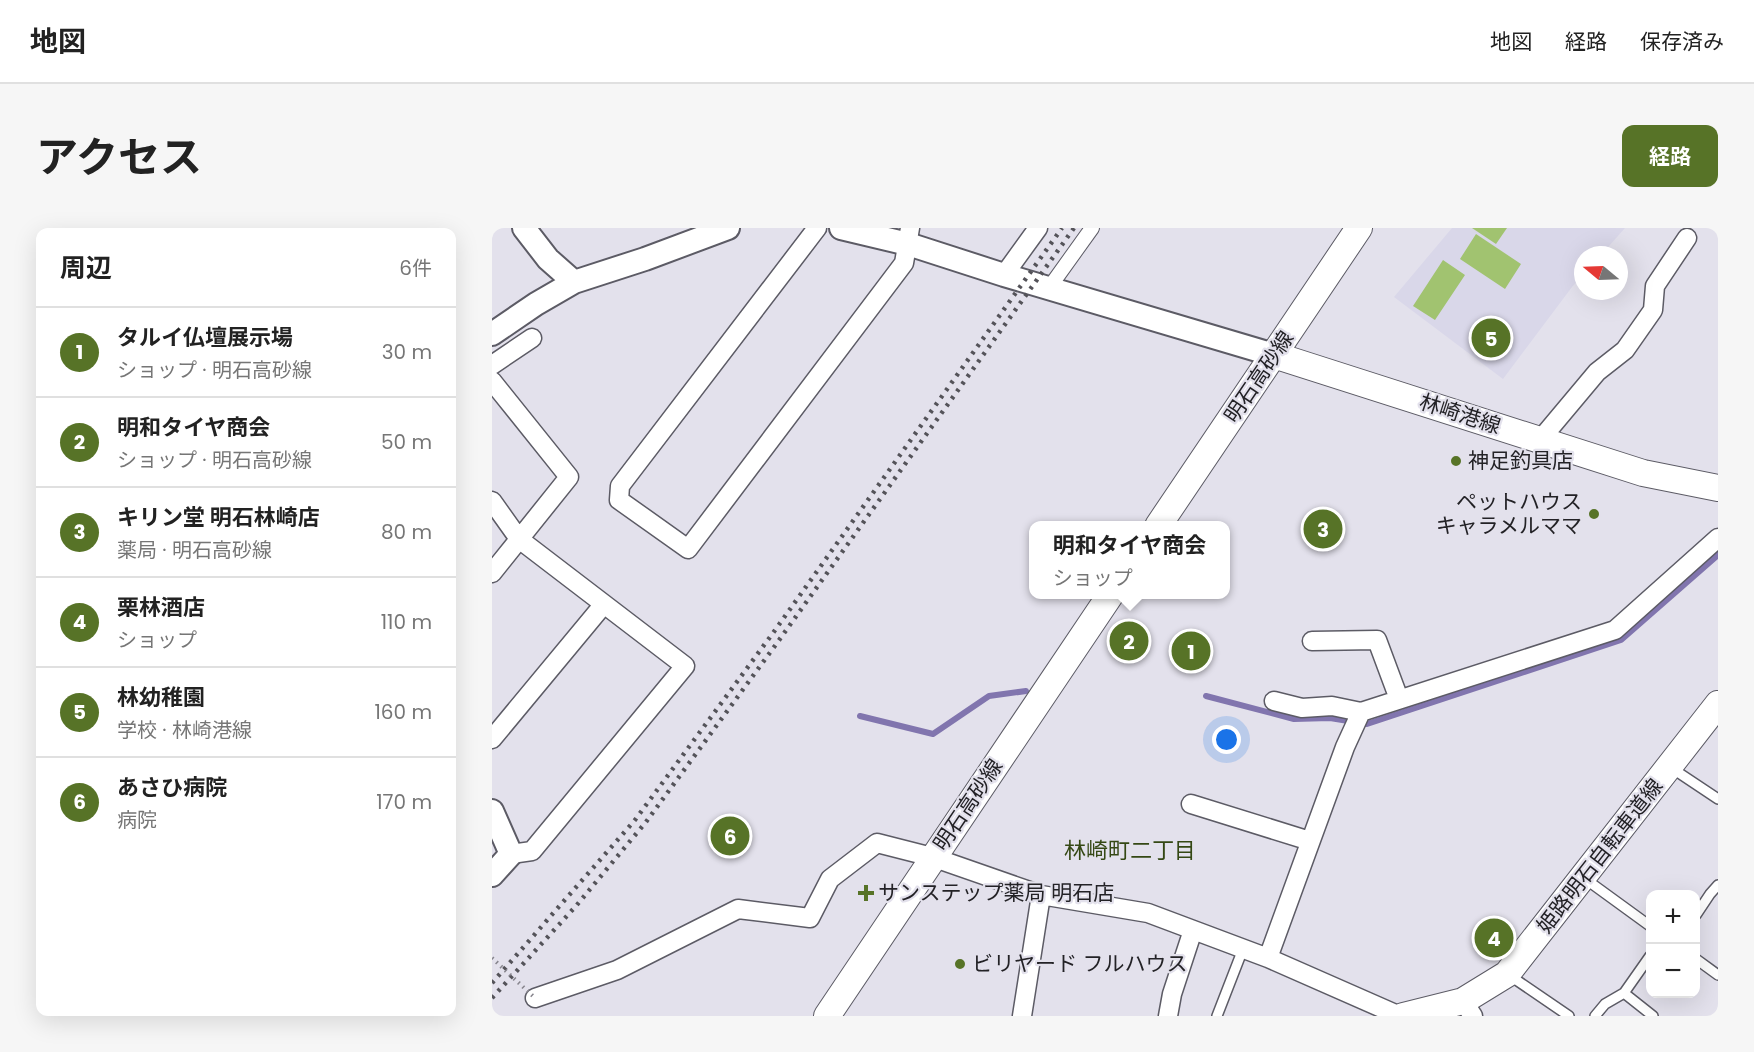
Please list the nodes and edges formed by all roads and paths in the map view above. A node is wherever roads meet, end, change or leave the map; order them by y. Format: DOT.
graph roads {
  1 [pos="524,228"];
  2 [pos="728,228"];
  3 [pos="817,228"];
  4 [pos="841,228"];
  5 [pos="1038,228"];
  6 [pos="1092,228"];
  7 [pos="1359,228"];
  8 [pos="909,236"];
  9 [pos="1687,238"];
  10 [pos="1004,275"];
  11 [pos="574,282"];
  12 [pos="1049,288"];
  13 [pos="492,334"];
  14 [pos="532,338"];
  15 [pos="1274,355"];
  16 [pos="492,365"];
  17 [pos="492,381"];
  18 [pos="1540,440"];
  19 [pos="1718,488"];
  20 [pos="492,501"];
  21 [pos="1161,521"];
  22 [pos="1718,538"];
  23 [pos="519,539"];
  24 [pos="492,573"];
  25 [pos="1108,599"];
  26 [pos="604,604"];
  27 [pos="1312,641"];
  28 [pos="1399,699"];
  29 [pos="1274,701"];
  30 [pos="1718,704"];
  31 [pos="1360,712"];
  32 [pos="492,740"];
  33 [pos="1669,766"];
  34 [pos="1718,799"];
  35 [pos="1191,804"];
  36 [pos="492,811"];
  37 [pos="1310,841"];
  38 [pos="511,854"];
  39 [pos="932,858"];
  40 [pos="492,874"];
  41 [pos="1584,878"];
  42 [pos="1718,885"];
  43 [pos="1041,895"];
  44 [pos="1700,908"];
  45 [pos="1646,923"];
  46 [pos="1193,930"];
  47 [pos="1243,949"];
  48 [pos="492,958"];
  49 [pos="1268,958"];
  50 [pos="1646,962"];
  51 [pos="1700,962"];
  52 [pos="1507,974"];
  53 [pos="1718,975"];
  54 [pos="1624,993"];
  55 [pos="536,998"];
  56 [pos="1468,1008"];
  57 [pos="832,1013"];
  58 [pos="1022,1016"];
  59 [pos="1168,1016"];
  60 [pos="1217,1016"];
  61 [pos="1401,1016"];
  62 [pos="1569,1016"];
  63 [pos="1595,1016"];
  64 [pos="1653,1016"];
  1 -- 11 [label="street"];
  2 -- 11 [label="street"];
  3 -- 8 [label="street"];
  4 -- 8 [label="street"];
  5 -- 10 [label="street"];
  6 -- 12 [label="street"];
  7 -- 15 [label="main road, 明石高砂線"];
  8 -- 10 [label="street"];
  9 -- 18 [label="street"];
  10 -- 12 [label="street"];
  11 -- 13 [label="street"];
  12 -- 15 [label="street"];
  14 -- 16 [label="street"];
  15 -- 18 [label="main road, 林崎港線"];
  15 -- 21 [label="main road, 明石高砂線"];
  17 -- 23 [label="street"];
  18 -- 19 [label="main road, 林崎港線"];
  20 -- 23 [label="street"];
  22 -- 28 [label="street"];
  23 -- 24 [label="street"];
  23 -- 26 [label="street"];
  25 -- 39 [label="main road, 明石高砂線"];
  26 -- 32 [label="street"];
  26 -- 38 [label="street"];
  27 -- 28 [label="street"];
  28 -- 31 [label="street"];
  29 -- 31 [label="street"];
  30 -- 33 [label="main road, 姫路明石自転車道線"];
  31 -- 37 [label="street"];
  33 -- 34 [label="lane"];
  33 -- 41 [label="main road, 姫路明石自転車道線"];
  35 -- 37 [label="street"];
  36 -- 38 [label="street"];
  37 -- 49 [label="street"];
  38 -- 40 [label="street"];
  39 -- 43 [label="street"];
  39 -- 55 [label="street"];
  39 -- 57 [label="main road, 明石高砂線"];
  41 -- 45 [label="lane"];
  41 -- 52 [label="main road, 姫路明石自転車道線"];
  42 -- 44 [label="lane"];
  43 -- 46 [label="street"];
  43 -- 58 [label="street"];
  46 -- 47 [label="street"];
  46 -- 59 [label="street"];
  47 -- 49 [label="street"];
  47 -- 60 [label="lane"];
  48 -- 55 [label="path, bridge"];
  49 -- 61 [label="street"];
  50 -- 54 [label="lane"];
  51 -- 53 [label="lane"];
  52 -- 56 [label="main road, 姫路明石自転車道線"];
  52 -- 62 [label="lane"];
  54 -- 63 [label="lane"];
  54 -- 64 [label="lane"];
  56 -- 61 [label="main road, 姫路明石自転車道線"];
}
